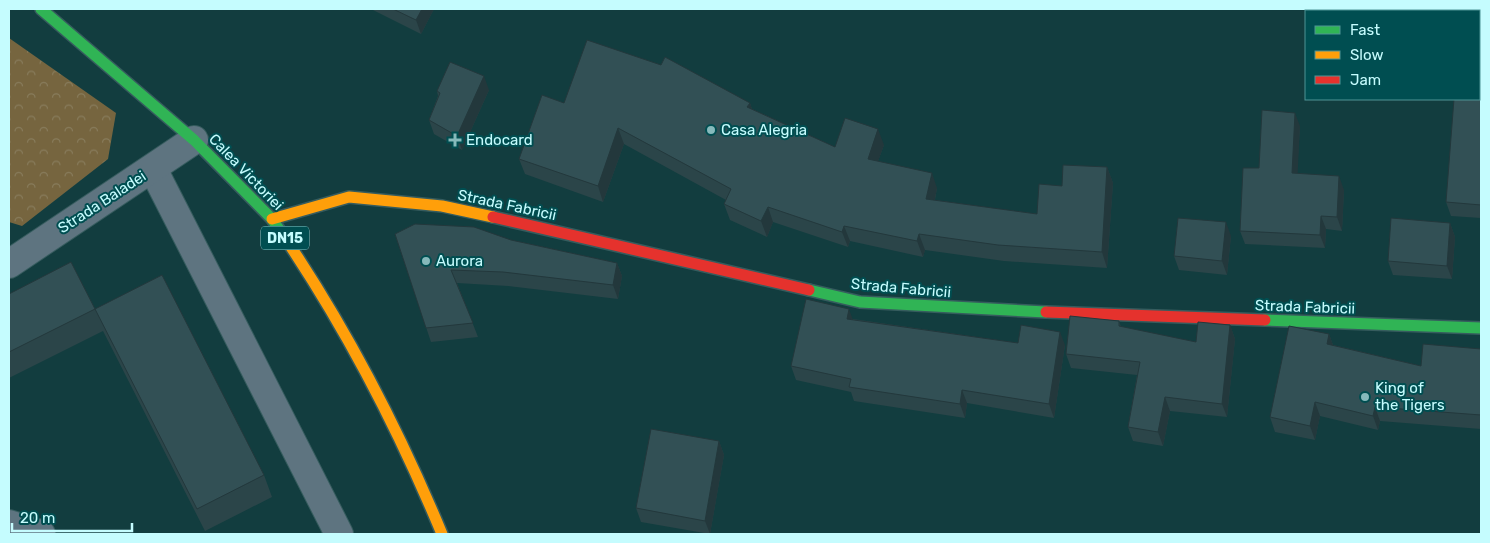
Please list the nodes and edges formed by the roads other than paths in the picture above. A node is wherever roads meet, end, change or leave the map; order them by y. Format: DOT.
graph roads {
  1 [pos="41,9"];
  2 [pos="194,140"];
  3 [pos="152,169"];
  4 [pos="272,219"];
  5 [pos="13,256"];
  6 [pos="1481,328"];
  7 [pos="9,524"];
  8 [pos="41,534"];
  9 [pos="338,534"];
  10 [pos="442,534"];
  1 -- 2 [label="street, Calea Victoriei / DN15"];
  2 -- 3 [label="street, Strada Baladei"];
  2 -- 4 [label="street, Calea Victoriei / DN15"];
  3 -- 5 [label="street, Strada Baladei"];
  3 -- 9 [label="street"];
  4 -- 6 [label="street, Strada Fabricii"];
  4 -- 10 [label="street, Calea Victoriei / DN15"];
  7 -- 8 [label="street"];
}
